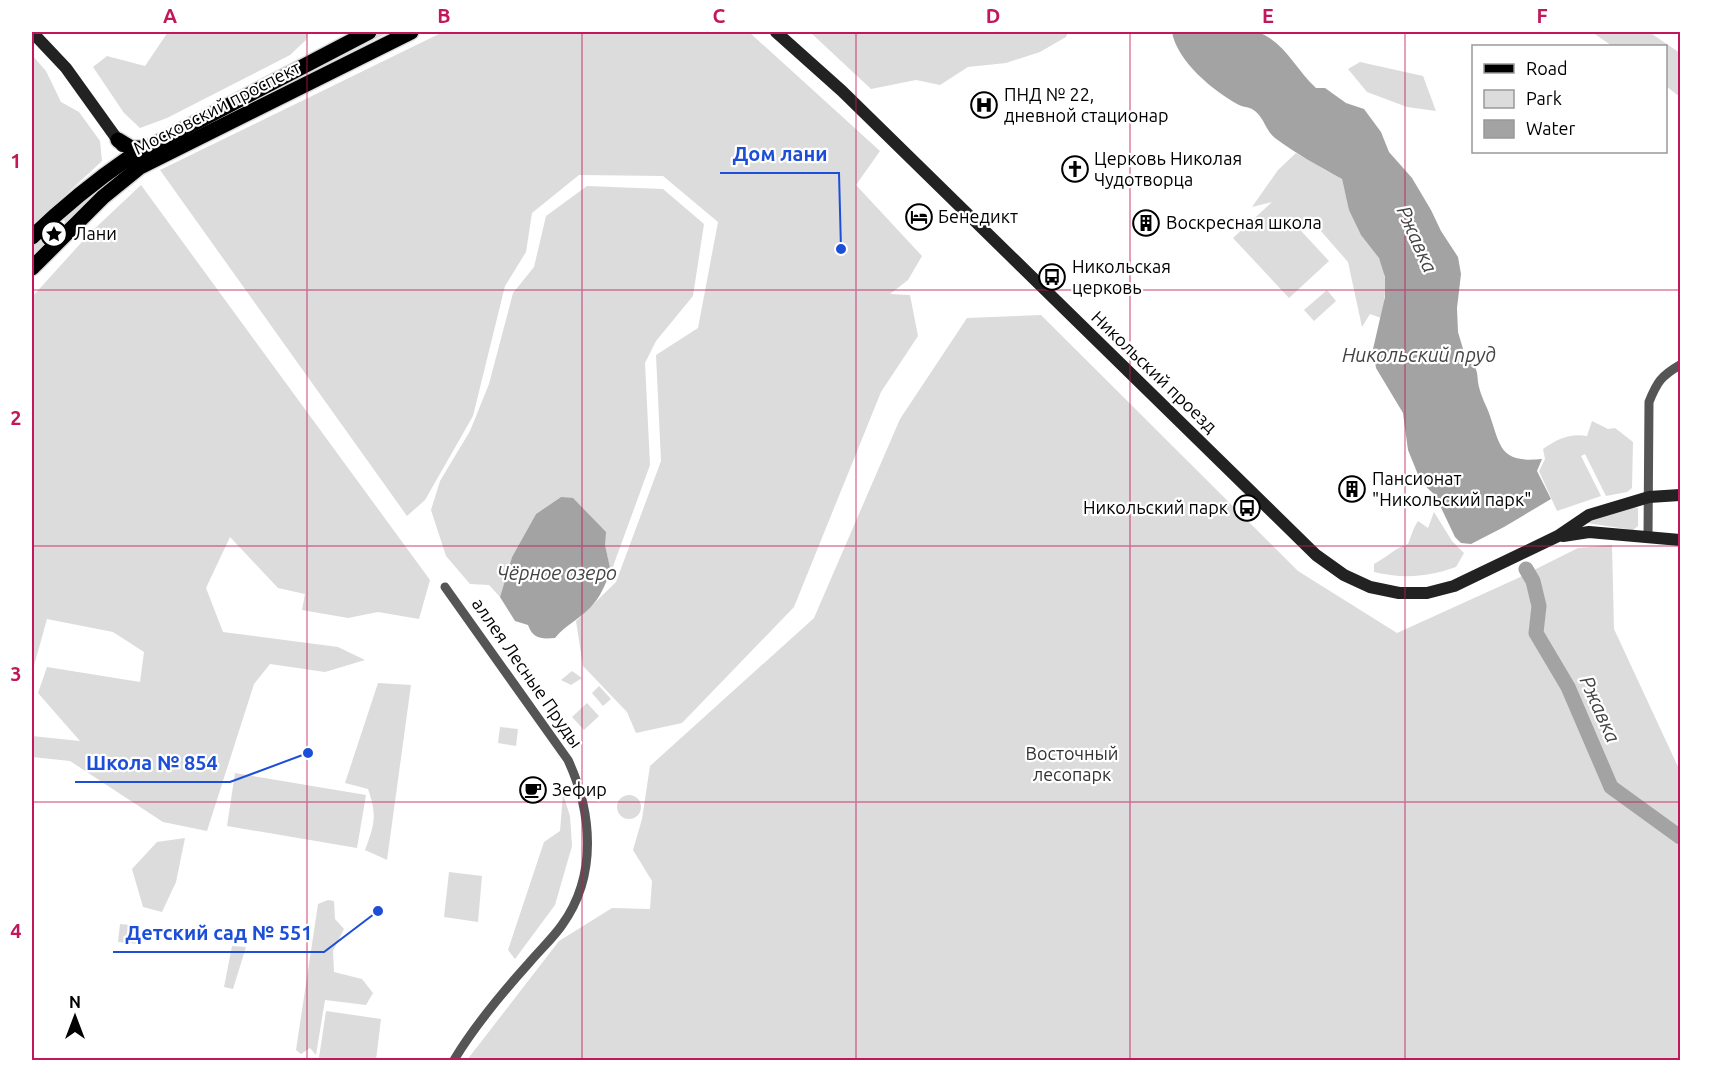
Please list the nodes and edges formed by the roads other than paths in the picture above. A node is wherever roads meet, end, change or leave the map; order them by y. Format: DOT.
graph roads {
  1 [pos="32,32"];
  2 [pos="369,32"];
  3 [pos="411,32"];
  4 [pos="776,32"];
  5 [pos="191,133"];
  6 [pos="118,140"];
  7 [pos="146,148"];
  8 [pos="135,162"];
  9 [pos="114,167"];
  10 [pos="57,213"];
  11 [pos="69,231"];
  12 [pos="32,237"];
  13 [pos="32,268"];
  14 [pos="1680,365"];
  15 [pos="1680,495"];
  16 [pos="1649,497"];
  17 [pos="1558,536"];
  18 [pos="1648,537"];
  19 [pos="1680,540"];
  20 [pos="445,587"];
  21 [pos="454,1060"];
  1 -- 6 [label="street"];
  2 -- 5 [label="main road, Московский проспект"];
  3 -- 5 [label="main road, Московский проспект"];
  4 -- 17 [label="street, Никольский проезд"];
  5 -- 7 [label="main road, Московский проспект"];
  5 -- 8 [label="main road, Московский проспект"];
  6 -- 7 [label="main road"];
  6 -- 8 [label="street"];
  6 -- 9 [label="street"];
  7 -- 8 [label="main road, Московский проспект"];
  8 -- 9 [label="main road, Московский проспект"];
  8 -- 11 [label="main road, Московский проспект"];
  9 -- 10 [label="main road, Московский проспект"];
  10 -- 11 [label="main road"];
  10 -- 12 [label="main road, Московский проспект"];
  11 -- 13 [label="main road, Московский проспект"];
  14 -- 16 [label="street"];
  15 -- 16 [label="street, Никольский проезд"];
  16 -- 17 [label="street, Никольский проезд"];
  16 -- 18 [label="street"];
  17 -- 18 [label="street, Никольский проезд"];
  18 -- 19 [label="street, Никольский проезд"];
  20 -- 21 [label="street, аллея Лесные Пруды"];
}
